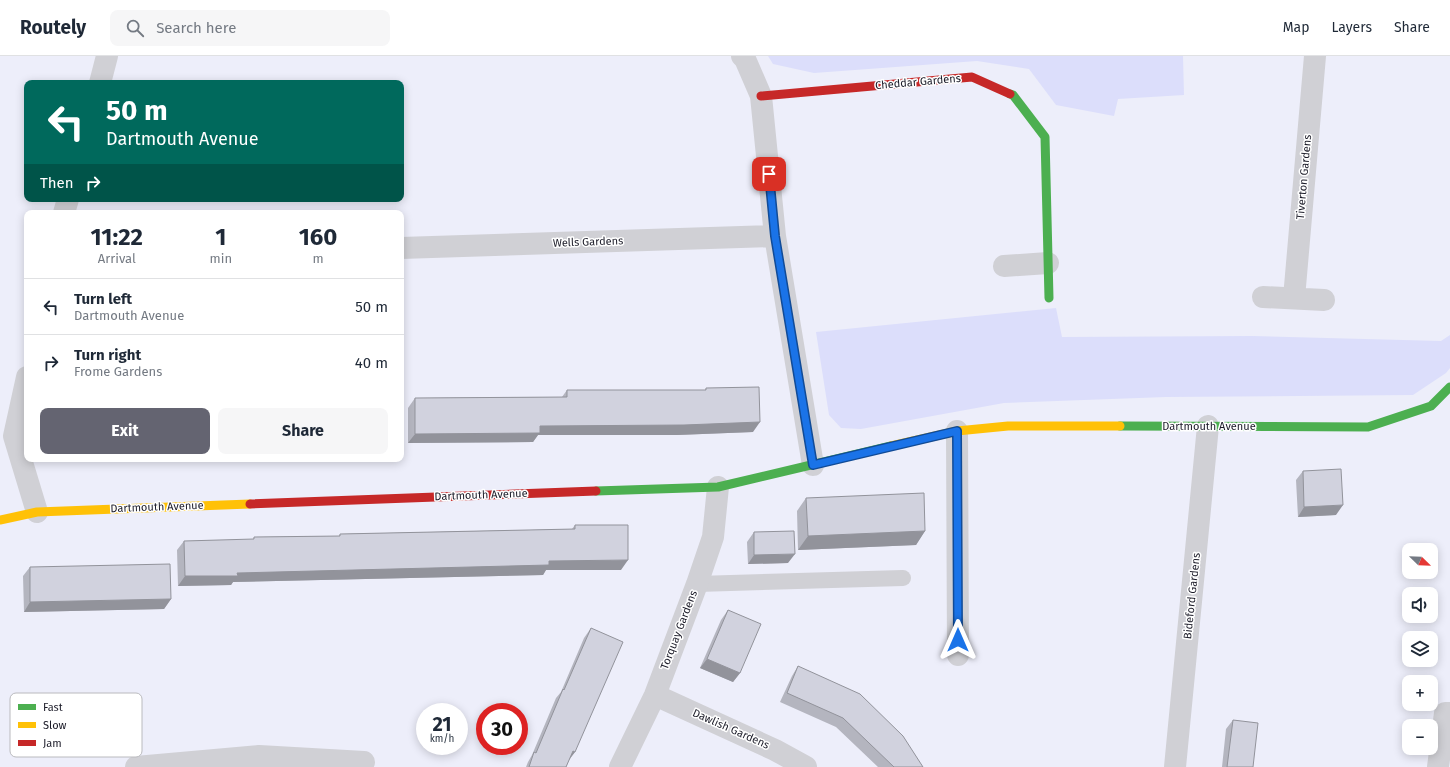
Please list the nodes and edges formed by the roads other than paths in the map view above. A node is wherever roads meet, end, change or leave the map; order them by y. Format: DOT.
graph roads {
  1 [pos="107,56"];
  2 [pos="742,56"];
  3 [pos="1315,56"];
  4 [pos="101,80"];
  5 [pos="761,96"];
  6 [pos="775,236"];
  7 [pos="404,248"];
  8 [pos="1048,264"];
  9 [pos="1004,266"];
  10 [pos="1263,297"];
  11 [pos="1049,298"];
  12 [pos="1294,298"];
  13 [pos="1324,300"];
  14 [pos="1450,387"];
  15 [pos="24,391"];
  16 [pos="1208,426"];
  17 [pos="957,431"];
  18 [pos="813,465"];
  19 [pos="718,487"];
  20 [pos="37,512"];
  21 [pos="0,520"];
  22 [pos="903,578"];
  23 [pos="697,584"];
  24 [pos="958,656"];
  25 [pos="655,695"];
  26 [pos="1447,713"];
  27 [pos="364,762"];
  28 [pos="136,767"];
  29 [pos="620,767"];
  30 [pos="806,767"];
  31 [pos="1175,767"];
  32 [pos="1438,767"];
  1 -- 4 [label="street"];
  2 -- 5 [label="street"];
  3 -- 12 [label="street, Tiverton Gardens"];
  5 -- 6 [label="street"];
  5 -- 8 [label="street, Cheddar Gardens"];
  6 -- 7 [label="street, Wells Gardens"];
  6 -- 18 [label="street"];
  8 -- 9 [label="street"];
  8 -- 11 [label="street, Cheddar Gardens"];
  10 -- 12 [label="street"];
  12 -- 13 [label="street"];
  14 -- 16 [label="street, Dartmouth Avenue"];
  15 -- 20 [label="street"];
  16 -- 17 [label="street, Dartmouth Avenue"];
  16 -- 31 [label="street, Bideford Gardens"];
  17 -- 18 [label="street, Dartmouth Avenue"];
  17 -- 24 [label="street"];
  18 -- 19 [label="street, Dartmouth Avenue"];
  19 -- 20 [label="street, Dartmouth Avenue"];
  19 -- 23 [label="street, Torquay Gardens"];
  20 -- 21 [label="street, Dartmouth Avenue"];
  22 -- 23 [label="lane"];
  23 -- 25 [label="street, Torquay Gardens"];
  25 -- 29 [label="street, Torquay Gardens"];
  25 -- 30 [label="street, Dawlish Gardens"];
  26 -- 32 [label="street"];
  27 -- 28 [label="street"];
}
